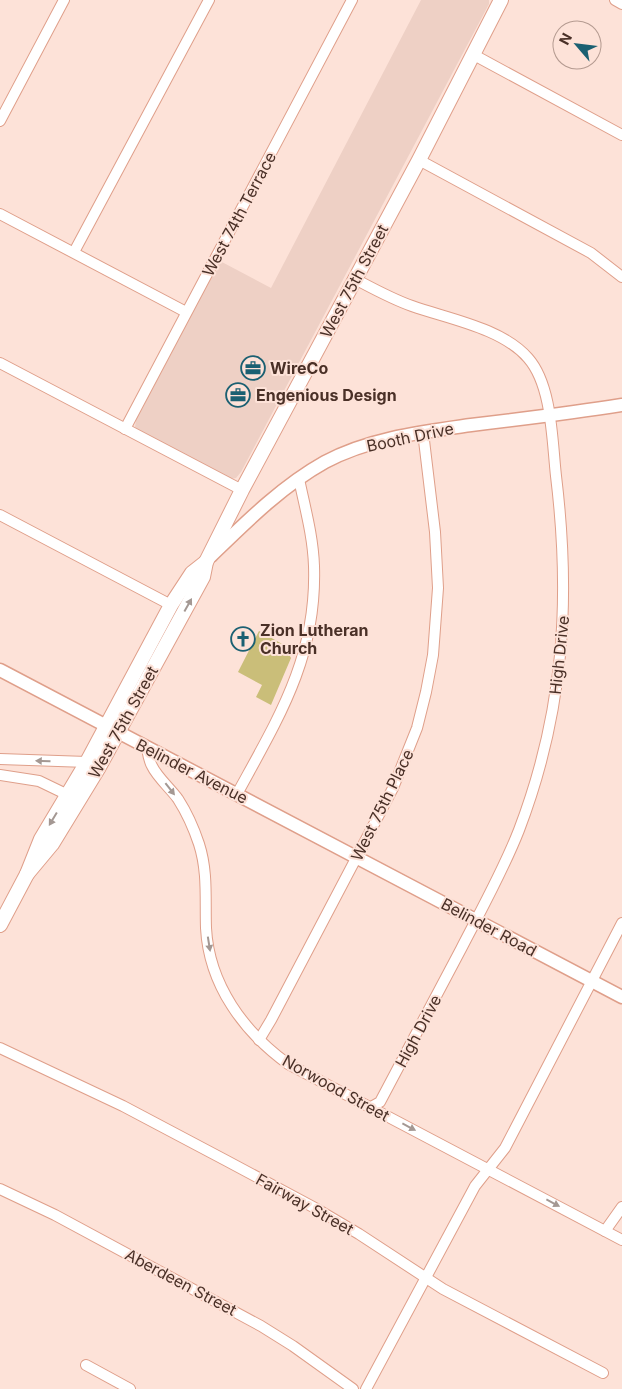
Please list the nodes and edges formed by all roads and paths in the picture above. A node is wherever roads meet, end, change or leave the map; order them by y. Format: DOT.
graph roads {
  1 [pos="64,0"];
  2 [pos="209,0"];
  3 [pos="352,0"];
  4 [pos="501,0"];
  5 [pos="615,0"];
  6 [pos="622,4"];
  7 [pos="474,55"];
  8 [pos="0,121"];
  9 [pos="622,135"];
  10 [pos="419,160"];
  11 [pos="0,214"];
  12 [pos="74,252"];
  13 [pos="622,277"];
  14 [pos="355,278"];
  15 [pos="186,312"];
  16 [pos="0,363"];
  17 [pos="622,405"];
  18 [pos="549,415"];
  19 [pos="125,429"];
  20 [pos="422,432"];
  21 [pos="299,479"];
  22 [pos="242,490"];
  23 [pos="0,515"];
  24 [pos="206,562"];
  25 [pos="170,605"];
  26 [pos="0,670"];
  27 [pos="112,730"];
  28 [pos="147,748"];
  29 [pos="0,760"];
  30 [pos="87,762"];
  31 [pos="0,775"];
  32 [pos="236,794"];
  33 [pos="68,795"];
  34 [pos="357,857"];
  35 [pos="27,874"];
  36 [pos="476,920"];
  37 [pos="622,923"];
  38 [pos="0,925"];
  39 [pos="592,981"];
  40 [pos="622,997"];
  41 [pos="259,1040"];
  42 [pos="0,1048"];
  43 [pos="371,1107"];
  44 [pos="488,1169"];
  45 [pos="0,1189"];
  46 [pos="622,1207"];
  47 [pos="605,1231"];
  48 [pos="622,1240"];
  49 [pos="425,1278"];
  50 [pos="86,1365"];
  51 [pos="603,1373"];
  52 [pos="130,1389"];
  53 [pos="353,1389"];
  54 [pos="366,1389"];
  1 -- 8 [label="street"];
  2 -- 12 [label="street"];
  3 -- 15 [label="street, West 74th Terrace"];
  4 -- 7 [label="main road, West 75th Street"];
  5 -- 6 [label="street"];
  7 -- 9 [label="street"];
  7 -- 10 [label="main road, West 75th Street"];
  10 -- 13 [label="street"];
  10 -- 14 [label="main road, West 75th Street"];
  11 -- 12 [label="street"];
  12 -- 15 [label="street"];
  14 -- 18 [label="street, High Drive"];
  14 -- 22 [label="main road, West 75th Street"];
  15 -- 19 [label="street, West 74th Terrace"];
  16 -- 19 [label="street"];
  17 -- 18 [label="street, Booth Drive"];
  18 -- 20 [label="street, Booth Drive"];
  18 -- 36 [label="street, High Drive"];
  19 -- 22 [label="street"];
  20 -- 21 [label="street, Booth Drive"];
  20 -- 34 [label="street, West 75th Place"];
  21 -- 24 [label="street, Booth Drive"];
  21 -- 32 [label="street"];
  22 -- 24 [label="main road, West 75th Street"];
  23 -- 25 [label="street"];
  24 -- 25 [label="main road, West 75th Street"];
  27 -- 24 [label="main road, West 75th Street, one-way"];
  25 -- 27 [label="main road, West 75th Street"];
  26 -- 27 [label="street, Belinder Avenue"];
  27 -- 28 [label="street, Belinder Avenue"];
  27 -- 30 [label="main road, West 75th Street"];
  27 -- 35 [label="main road, West 75th Street"];
  28 -- 32 [label="street, Belinder Avenue"];
  28 -- 41 [label="street, Norwood Street, one-way"];
  30 -- 29 [label="street, one-way"];
  30 -- 33 [label="main road, West 75th Street"];
  31 -- 33 [label="street"];
  32 -- 34 [label="street, Belinder Avenue"];
  33 -- 35 [label="main road, West 75th Street, one-way"];
  34 -- 36 [label="street, Belinder Road"];
  34 -- 41 [label="street, West 75th Place"];
  35 -- 38 [label="main road, West 75th Street"];
  36 -- 39 [label="street, Belinder Road"];
  36 -- 43 [label="street, High Drive"];
  37 -- 39 [label="street"];
  39 -- 40 [label="street, Belinder Road"];
  39 -- 44 [label="street"];
  41 -- 43 [label="street, Norwood Street"];
  42 -- 49 [label="street, Fairway Street"];
  43 -- 44 [label="street, Norwood Street, one-way"];
  44 -- 47 [label="street, Norwood Street, one-way"];
  44 -- 49 [label="street"];
  45 -- 53 [label="street, Aberdeen Street"];
  46 -- 47 [label="street"];
  47 -- 48 [label="street, Norwood Street"];
  49 -- 51 [label="street, Fairway Street"];
  49 -- 54 [label="street"];
  50 -- 52 [label="street"];
}
